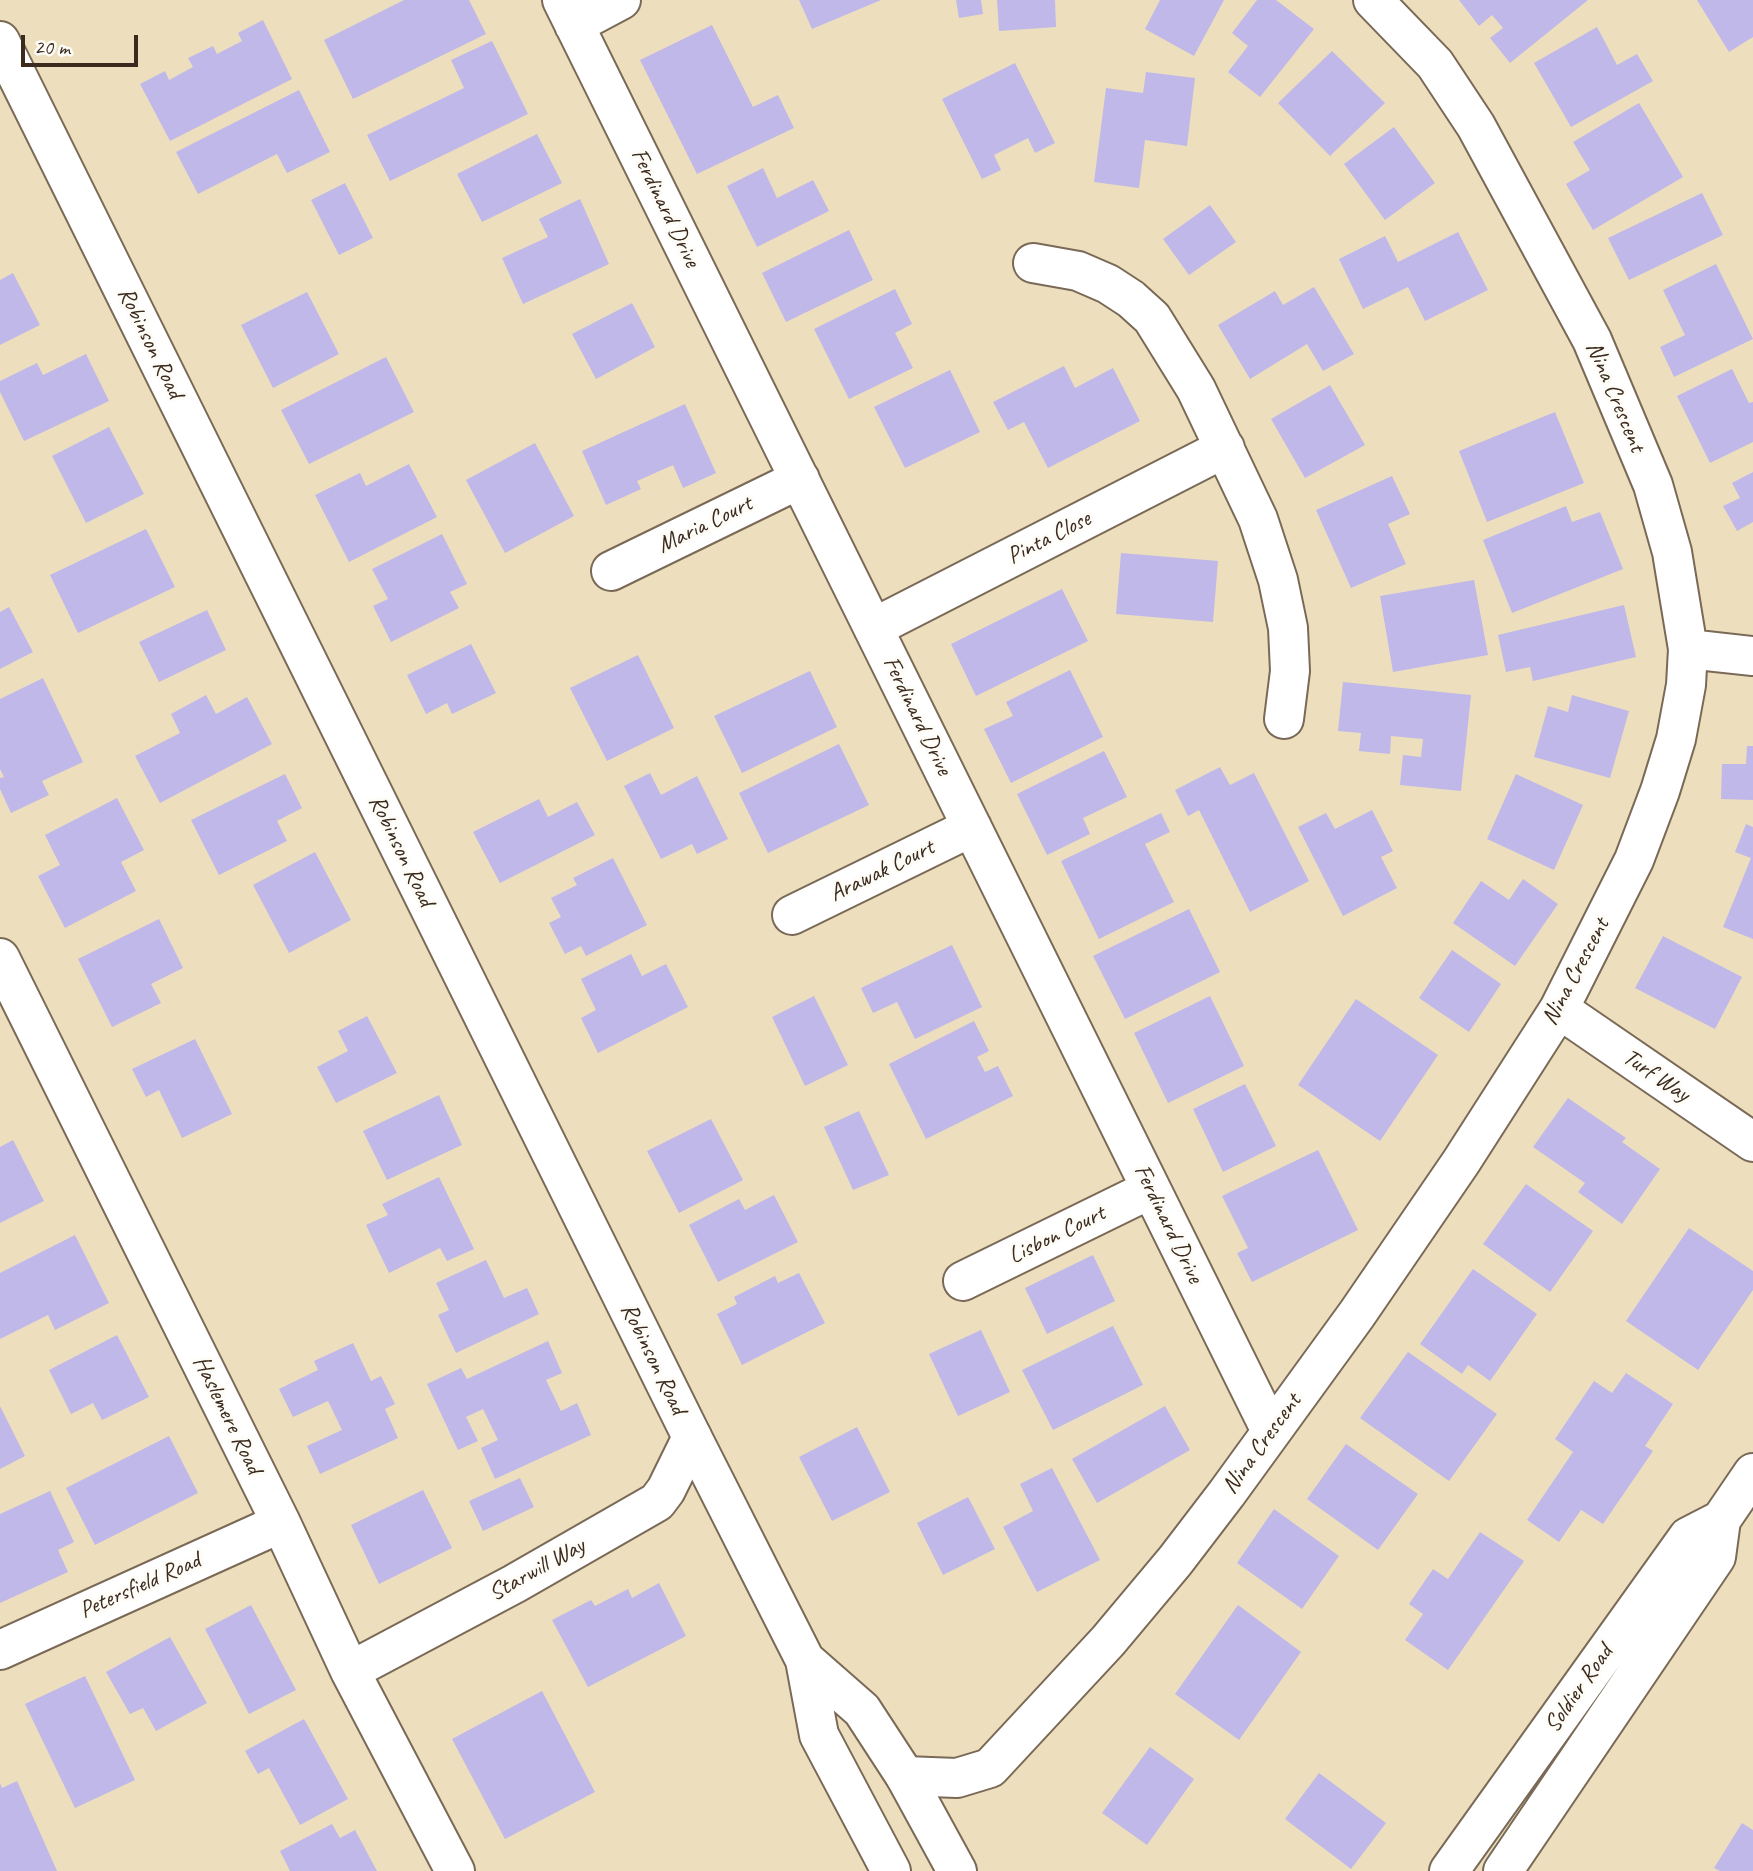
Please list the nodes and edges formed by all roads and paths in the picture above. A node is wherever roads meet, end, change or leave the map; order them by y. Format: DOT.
graph roads {
  1 [pos="621,0"];
  2 [pos="1373,0"];
  3 [pos="568,12"];
  4 [pos="0,41"];
  5 [pos="1033,263"];
  6 [pos="1225,449"];
  7 [pos="800,479"];
  8 [pos="611,571"];
  9 [pos="873,628"];
  10 [pos="1688,649"];
  11 [pos="1753,656"];
  12 [pos="1284,719"];
  13 [pos="972,827"];
  14 [pos="792,915"];
  15 [pos="0,958"];
  16 [pos="1559,1009"];
  17 [pos="1753,1142"];
  18 [pos="1151,1189"];
  19 [pos="963,1281"];
  20 [pos="1271,1432"];
  21 [pos="692,1437"];
  22 [pos="1753,1473"];
  23 [pos="1721,1520"];
  24 [pos="281,1523"];
  25 [pos="0,1650"];
  26 [pos="805,1660"];
  27 [pos="350,1671"];
  28 [pos="905,1776"];
  29 [pos="455,1871"];
  30 [pos="891,1871"];
  31 [pos="957,1871"];
  32 [pos="1449,1871"];
  33 [pos="1503,1871"];
  1 -- 3 [label="main road"];
  2 -- 10 [label="main road, Nina Crescent"];
  3 -- 7 [label="main road, Ferdinard Drive"];
  4 -- 21 [label="main road, Robinson Road"];
  5 -- 6 [label="main road"];
  6 -- 9 [label="main road, Pinta Close"];
  6 -- 12 [label="main road"];
  7 -- 8 [label="main road, Maria Court"];
  7 -- 9 [label="main road, Ferdinard Drive"];
  9 -- 13 [label="main road, Ferdinard Drive"];
  10 -- 11 [label="main road"];
  10 -- 16 [label="main road, Nina Crescent"];
  13 -- 14 [label="main road, Arawak Court"];
  13 -- 18 [label="main road, Ferdinard Drive"];
  15 -- 24 [label="main road, Haslemere Road"];
  16 -- 17 [label="main road, Turf Way"];
  16 -- 20 [label="main road, Nina Crescent"];
  18 -- 19 [label="main road, Lisbon Court"];
  18 -- 20 [label="main road, Ferdinard Drive"];
  20 -- 28 [label="main road, Nina Crescent"];
  21 -- 26 [label="main road, Robinson Road"];
  21 -- 27 [label="main road, Starwill Way"];
  22 -- 23 [label="main road, Soldier Road"];
  23 -- 32 [label="main road, Soldier Road"];
  23 -- 33 [label="main road, Soldier Road"];
  24 -- 25 [label="main road, Petersfield Road"];
  24 -- 27 [label="main road, Haslemere Road"];
  26 -- 28 [label="main road, Robinson Road"];
  26 -- 30 [label="main road, Robinson Road"];
  27 -- 29 [label="main road, Haslemere Road"];
  28 -- 31 [label="main road, Robinson Road"];
}
